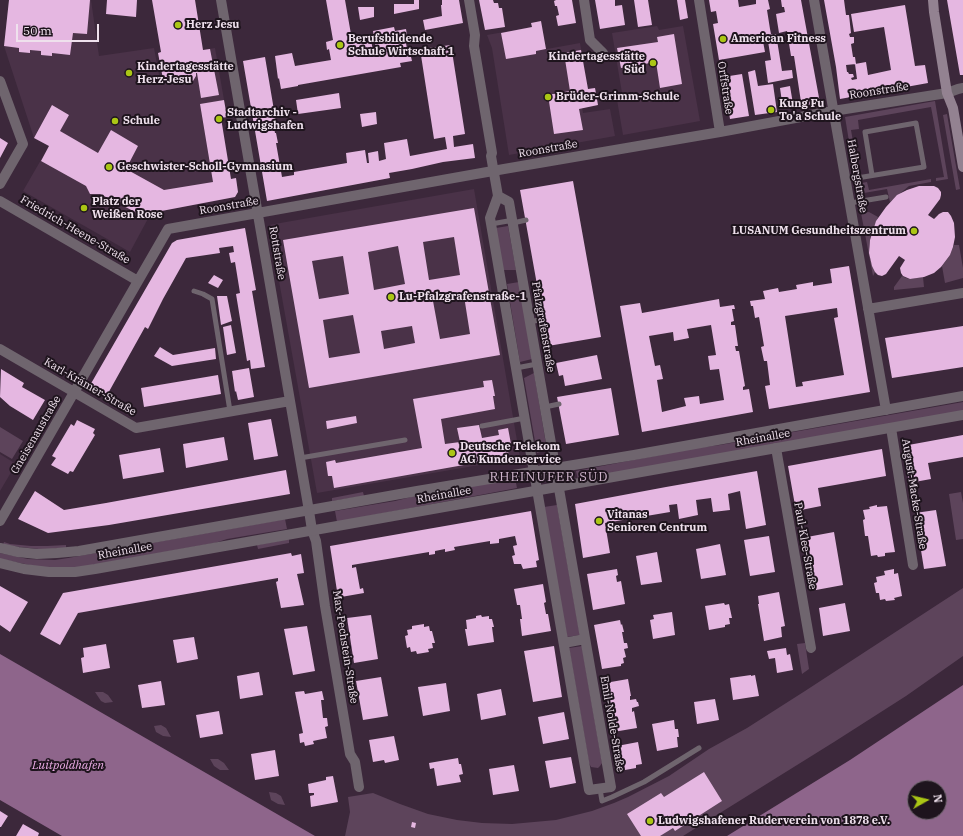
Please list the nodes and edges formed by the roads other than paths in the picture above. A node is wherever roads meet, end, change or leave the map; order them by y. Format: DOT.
graph roads {
  1 [pos="221,0"];
  2 [pos="469,0"];
  3 [pos="584,0"];
  4 [pos="699,0"];
  5 [pos="814,0"];
  6 [pos="934,0"];
  7 [pos="603,53"];
  8 [pos="0,81"];
  9 [pos="963,88"];
  10 [pos="947,93"];
  11 [pos="834,111"];
  12 [pos="720,132"];
  13 [pos="963,167"];
  14 [pos="494,171"];
  15 [pos="872,175"];
  16 [pos="846,180"];
  17 [pos="0,184"];
  18 [pos="498,196"];
  19 [pos="886,197"];
  20 [pos="0,201"];
  21 [pos="850,203"];
  22 [pos="258,213"];
  23 [pos="526,220"];
  24 [pos="513,223"];
  25 [pos="491,224"];
  26 [pos="152,256"];
  27 [pos="138,281"];
  28 [pos="194,290"];
  29 [pos="963,293"];
  30 [pos="868,309"];
  31 [pos="543,319"];
  32 [pos="530,322"];
  33 [pos="0,349"];
  34 [pos="537,364"];
  35 [pos="516,368"];
  36 [pos="75,393"];
  37 [pos="963,396"];
  38 [pos="290,401"];
  39 [pos="559,404"];
  40 [pos="545,407"];
  41 [pos="886,410"];
  42 [pos="230,411"];
  43 [pos="963,416"];
  44 [pos="525,418"];
  45 [pos="482,426"];
  46 [pos="891,428"];
  47 [pos="405,440"];
  48 [pos="776,448"];
  49 [pos="300,458"];
  50 [pos="556,468"];
  51 [pos="534,472"];
  52 [pos="558,486"];
  53 [pos="537,490"];
  54 [pos="309,511"];
  55 [pos="0,521"];
  56 [pos="312,530"];
  57 [pos="0,548"];
  58 [pos="0,563"];
  59 [pos="913,565"];
  60 [pos="585,639"];
  61 [pos="564,643"];
  62 [pos="811,648"];
  63 [pos="699,748"];
  64 [pos="359,787"];
  65 [pos="600,788"];
  1 -- 22 [label="street, Rottstraße"];
  2 -- 14 [label="street"];
  3 -- 7 [label="street"];
  4 -- 12 [label="street, Orffstraße"];
  5 -- 11 [label="street, Halbergstraße"];
  6 -- 10 [label="main road"];
  8 -- 17 [label="street"];
  9 -- 10 [label="street, Roonstraße"];
  10 -- 11 [label="street, Roonstraße"];
  10 -- 13 [label="main road"];
  11 -- 12 [label="street, Roonstraße"];
  11 -- 16 [label="street, Halbergstraße"];
  12 -- 14 [label="street, Roonstraße"];
  14 -- 18 [label="street"];
  14 -- 22 [label="street, Roonstraße"];
  15 -- 15 [label="lane"];
  15 -- 16 [label="lane"];
  16 -- 21 [label="street, Halbergstraße"];
  18 -- 24 [label="street, Pfalzgrafenstraße"];
  18 -- 25 [label="street"];
  19 -- 21 [label="lane"];
  20 -- 27 [label="street, Friedrich-Heene-Straße"];
  21 -- 30 [label="street, Halbergstraße"];
  22 -- 26 [label="street, Roonstraße"];
  22 -- 38 [label="street, Rottstraße"];
  23 -- 24 [label="lane"];
  24 -- 25 [label="lane"];
  24 -- 32 [label="street, Pfalzgrafenstraße"];
  25 -- 35 [label="street"];
  26 -- 27 [label="street, Gneisenaustraße"];
  27 -- 36 [label="street, Gneisenaustraße"];
  28 -- 42 [label="lane"];
  29 -- 30 [label="street"];
  30 -- 41 [label="street, Halbergstraße"];
  31 -- 32 [label="lane"];
  32 -- 34 [label="street, Pfalzgrafenstraße"];
  33 -- 36 [label="street, Karl-Krämer-Straße"];
  34 -- 35 [label="lane"];
  34 -- 40 [label="street, Pfalzgrafenstraße"];
  35 -- 44 [label="street"];
  36 -- 42 [label="street, Karl-Krämer-Straße"];
  36 -- 55 [label="street, Gneisenaustraße"];
  37 -- 41 [label="street, Rheinallee"];
  38 -- 42 [label="street, Karl-Krämer-Straße"];
  38 -- 49 [label="street, Rottstraße"];
  39 -- 40 [label="lane"];
  40 -- 50 [label="street, Pfalzgrafenstraße"];
  41 -- 50 [label="street, Rheinallee"];
  43 -- 46 [label="street, Rheinallee"];
  44 -- 45 [label="lane"];
  44 -- 51 [label="street"];
  46 -- 48 [label="street, Rheinallee"];
  46 -- 59 [label="street, August-Macke-Straße"];
  47 -- 49 [label="lane"];
  48 -- 52 [label="street, Rheinallee"];
  48 -- 62 [label="street, Paul-Klee-Straße"];
  49 -- 54 [label="street, Rottstraße"];
  50 -- 51 [label="street, Rheinallee"];
  50 -- 52 [label="street, Pfalzgrafenstraße"];
  51 -- 53 [label="street"];
  51 -- 54 [label="street, Rheinallee"];
  52 -- 53 [label="street, Rheinallee"];
  52 -- 60 [label="street, Emil-Nolde-Straße"];
  53 -- 56 [label="street, Rheinallee"];
  53 -- 61 [label="street"];
  54 -- 56 [label="street, Max-Pechstein-Straße"];
  54 -- 57 [label="street, Rheinallee"];
  56 -- 58 [label="street, Rheinallee"];
  56 -- 64 [label="street, Max-Pechstein-Straße"];
  60 -- 61 [label="street"];
  60 -- 65 [label="street, Emil-Nolde-Straße"];
  61 -- 65 [label="street"];
  63 -- 65 [label="lane"];
}
